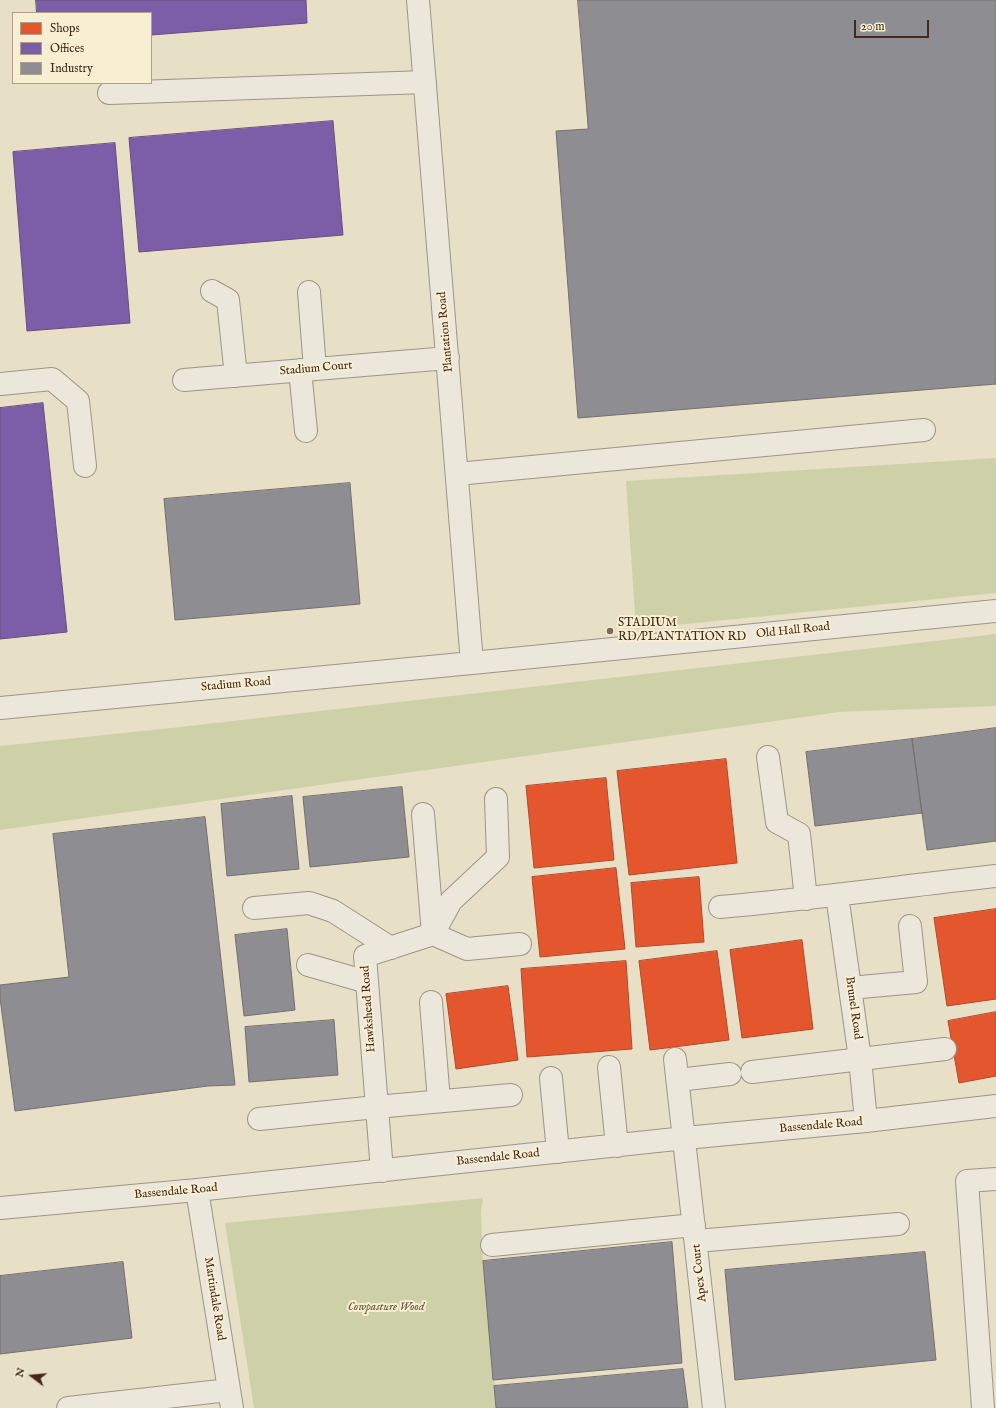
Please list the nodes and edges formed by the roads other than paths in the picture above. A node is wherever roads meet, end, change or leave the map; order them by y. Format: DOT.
graph roads {
  1 [pos="418,0"];
  2 [pos="425,82"];
  3 [pos="109,93"];
  4 [pos="212,291"];
  5 [pos="309,292"];
  6 [pos="448,358"];
  7 [pos="307,370"];
  8 [pos="236,376"];
  9 [pos="184,380"];
  10 [pos="0,384"];
  11 [pos="924,430"];
  12 [pos="306,431"];
  13 [pos="85,466"];
  14 [pos="457,474"];
  15 [pos="996,611"];
  16 [pos="472,663"];
  17 [pos="0,708"];
  18 [pos="768,757"];
  19 [pos="496,799"];
  20 [pos="423,814"];
  21 [pos="996,876"];
  22 [pos="837,895"];
  23 [pos="806,899"];
  24 [pos="720,907"];
  25 [pos="254,908"];
  26 [pos="910,926"];
  27 [pos="433,934"];
  28 [pos="520,944"];
  29 [pos="391,948"];
  30 [pos="308,965"];
  31 [pos="367,982"];
  32 [pos="850,988"];
  33 [pos="431,1002"];
  34 [pos="945,1049"];
  35 [pos="860,1059"];
  36 [pos="609,1067"];
  37 [pos="752,1072"];
  38 [pos="730,1074"];
  39 [pos="551,1078"];
  40 [pos="512,1095"];
  41 [pos="439,1101"];
  42 [pos="996,1106"];
  43 [pos="376,1107"];
  44 [pos="259,1119"];
  45 [pos="866,1121"];
  46 [pos="685,1138"];
  47 [pos="617,1146"];
  48 [pos="558,1152"];
  49 [pos="382,1170"];
  50 [pos="996,1179"];
  51 [pos="197,1190"];
  52 [pos="0,1208"];
  53 [pos="898,1224"];
  54 [pos="695,1233"];
  55 [pos="492,1245"];
  56 [pos="230,1399"];
  57 [pos="68,1408"];
  58 [pos="714,1408"];
  59 [pos="983,1408"];
  1 -- 2 [label="street, Plantation Road"];
  2 -- 3 [label="street"];
  2 -- 6 [label="street, Plantation Road"];
  4 -- 8 [label="street"];
  5 -- 7 [label="street"];
  6 -- 7 [label="street, Stadium Court"];
  6 -- 14 [label="street, Plantation Road"];
  7 -- 8 [label="street, Stadium Court"];
  7 -- 12 [label="street"];
  8 -- 9 [label="street, Stadium Court"];
  10 -- 13 [label="street"];
  11 -- 14 [label="street"];
  14 -- 16 [label="street, Plantation Road"];
  15 -- 16 [label="street, Old Hall Road"];
  16 -- 17 [label="street, Stadium Road"];
  18 -- 23 [label="street"];
  19 -- 27 [label="street"];
  20 -- 27 [label="street"];
  21 -- 22 [label="street"];
  22 -- 23 [label="street"];
  22 -- 32 [label="street, Brunel Road"];
  23 -- 24 [label="street"];
  25 -- 29 [label="street"];
  26 -- 32 [label="street"];
  27 -- 28 [label="street"];
  27 -- 29 [label="street, Hawkshead Road"];
  29 -- 31 [label="street, Hawkshead Road"];
  30 -- 31 [label="street"];
  31 -- 43 [label="street, Hawkshead Road"];
  32 -- 35 [label="street, Brunel Road"];
  33 -- 41 [label="street"];
  34 -- 35 [label="street"];
  35 -- 37 [label="street"];
  35 -- 45 [label="street, Brunel Road"];
  36 -- 47 [label="street"];
  38 -- 46 [label="street, Apex Court"];
  39 -- 48 [label="street"];
  40 -- 41 [label="street"];
  41 -- 43 [label="street"];
  42 -- 45 [label="street, Bassendale Road"];
  43 -- 44 [label="street"];
  43 -- 49 [label="street, Hawkshead Road"];
  45 -- 46 [label="street, Bassendale Road"];
  46 -- 47 [label="street, Bassendale Road"];
  46 -- 54 [label="street, Apex Court"];
  47 -- 48 [label="street, Bassendale Road"];
  48 -- 49 [label="street, Bassendale Road"];
  49 -- 51 [label="street, Bassendale Road"];
  50 -- 59 [label="street"];
  51 -- 52 [label="street, Bassendale Road"];
  51 -- 56 [label="street, Martindale Road"];
  53 -- 54 [label="street"];
  54 -- 55 [label="street"];
  54 -- 58 [label="street, Apex Court"];
  56 -- 57 [label="street"];
}
